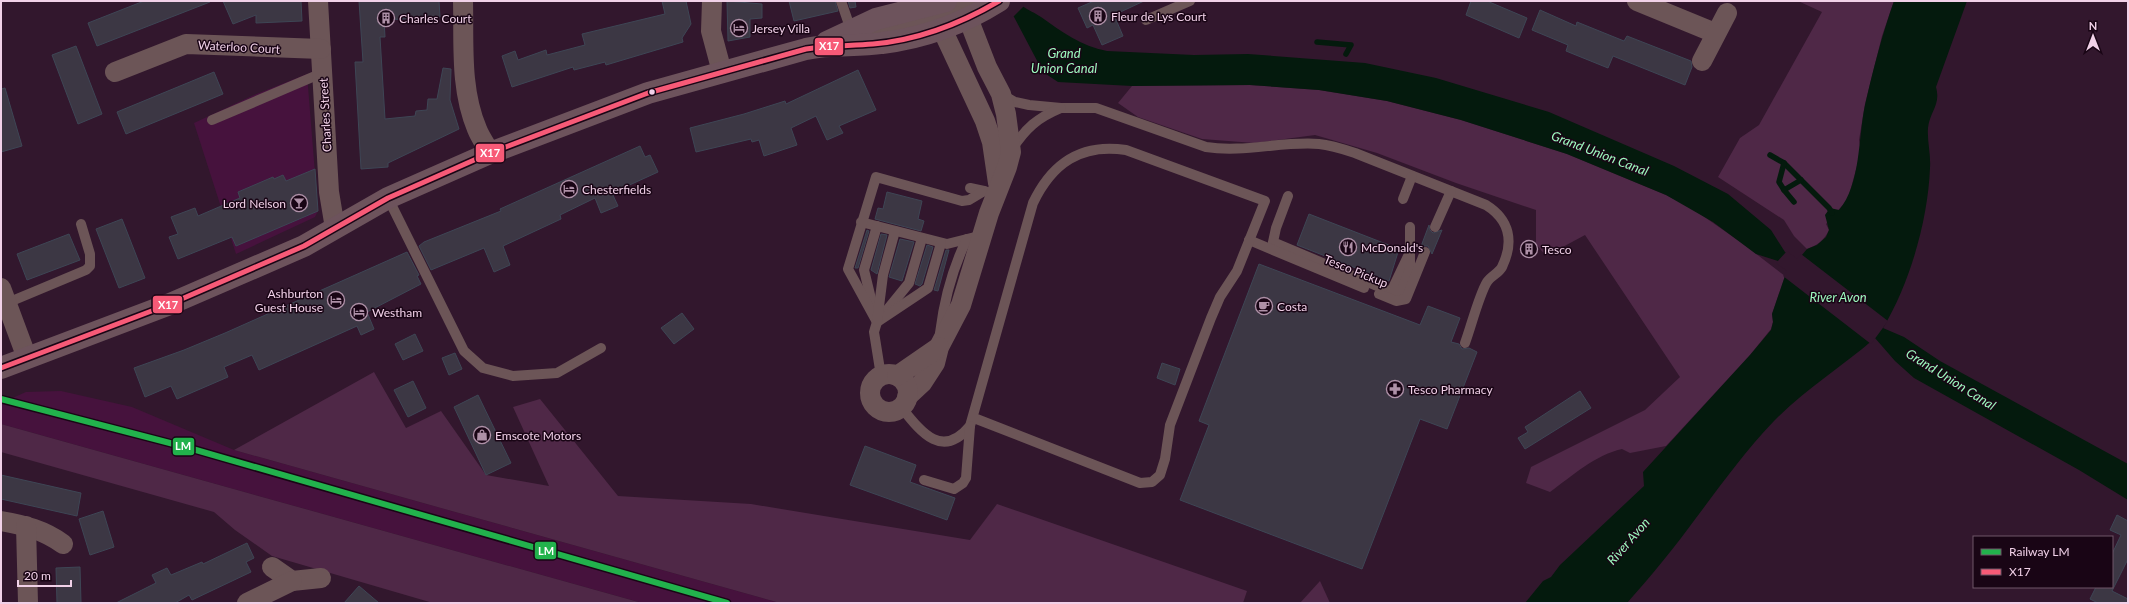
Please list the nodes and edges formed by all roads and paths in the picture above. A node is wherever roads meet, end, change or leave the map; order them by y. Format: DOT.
graph roads {
  1 [pos="318,1"];
  2 [pos="463,1"];
  3 [pos="712,1"];
  4 [pos="842,1"];
  5 [pos="1190,1"];
  6 [pos="1637,1"];
  7 [pos="998,2"];
  8 [pos="955,13"];
  9 [pos="1727,13"];
  10 [pos="1146,20"];
  11 [pos="851,30"];
  12 [pos="1715,33"];
  13 [pos="817,46"];
  14 [pos="321,49"];
  15 [pos="1702,61"];
  16 [pos="722,72"];
  17 [pos="115,73"];
  18 [pos="322,73"];
  19 [pos="1001,94"];
  20 [pos="1061,108"];
  21 [pos="212,120"];
  22 [pos="1011,152"];
  23 [pos="490,153"];
  24 [pos="1412,176"];
  25 [pos="970,188"];
  26 [pos="993,191"];
  27 [pos="1451,191"];
  28 [pos="1288,196"];
  29 [pos="388,198"];
  30 [pos="1403,199"];
  31 [pos="861,222"];
  32 [pos="81,224"];
  33 [pos="877,226"];
  34 [pos="1410,227"];
  35 [pos="1435,227"];
  36 [pos="335,228"];
  37 [pos="895,231"];
  38 [pos="976,237"];
  39 [pos="922,238"];
  40 [pos="1249,240"];
  41 [pos="942,243"];
  42 [pos="1425,252"];
  43 [pos="4,295"];
  44 [pos="877,322"];
  45 [pos="1465,343"];
  46 [pos="939,346"];
  47 [pos="601,348"];
  48 [pos="27,358"];
  49 [pos="1,368"];
  50 [pos="889,376"];
  51 [pos="904,402"];
  52 [pos="972,422"];
  53 [pos="924,480"];
  54 [pos="1,521"];
  55 [pos="26,526"];
  56 [pos="63,544"];
  57 [pos="272,567"];
  58 [pos="321,578"];
  59 [pos="292,581"];
  60 [pos="28,603"];
  61 [pos="247,603"];
  1 -- 14 [label="street, Charles Street"];
  2 -- 23 [label="street"];
  3 -- 16 [label="street"];
  4 -- 11 [label="lane"];
  5 -- 10 [label="lane"];
  6 -- 12 [label="street"];
  7 -- 8 [label="main road"];
  8 -- 11 [label="main road"];
  8 -- 13 [label="main road"];
  8 -- 19 [label="street"];
  8 -- 26 [label="street"];
  9 -- 12 [label="street"];
  11 -- 13 [label="main road"];
  12 -- 15 [label="street"];
  13 -- 16 [label="main road"];
  14 -- 17 [label="street, Waterloo Court"];
  14 -- 18 [label="street, Charles Street"];
  16 -- 23 [label="main road"];
  18 -- 21 [label="lane"];
  18 -- 36 [label="street, Charles Street"];
  19 -- 20 [label="lane"];
  19 -- 22 [label="street"];
  20 -- 22 [label="lane"];
  20 -- 24 [label="lane"];
  22 -- 26 [label="street"];
  23 -- 29 [label="main road"];
  24 -- 27 [label="lane"];
  24 -- 30 [label="lane"];
  25 -- 26 [label="lane"];
  26 -- 31 [label="lane"];
  26 -- 38 [label="street"];
  27 -- 35 [label="lane"];
  27 -- 45 [label="lane"];
  28 -- 34 [label="lane"];
  29 -- 36 [label="main road"];
  29 -- 47 [label="lane"];
  31 -- 33 [label="lane"];
  31 -- 44 [label="lane"];
  32 -- 43 [label="lane"];
  33 -- 37 [label="lane"];
  33 -- 44 [label="lane"];
  36 -- 48 [label="main road"];
  37 -- 39 [label="lane"];
  37 -- 44 [label="lane"];
  38 -- 41 [label="lane"];
  38 -- 46 [label="street"];
  39 -- 41 [label="lane"];
  39 -- 44 [label="lane"];
  40 -- 42 [label="lane, Tesco Pickup"];
  40 -- 52 [label="lane"];
  40 -- 52 [label="lane"];
  41 -- 44 [label="lane"];
  43 -- 48 [label="street"];
  44 -- 50 [label="lane"];
  46 -- 50 [label="street"];
  46 -- 51 [label="street"];
  48 -- 49 [label="main road"];
  50 -- 51 [label="street"];
  50 -- 51 [label="street"];
  51 -- 52 [label="lane"];
  52 -- 53 [label="lane"];
  54 -- 55 [label="street"];
  55 -- 56 [label="street"];
  55 -- 60 [label="street"];
  57 -- 59 [label="street"];
  58 -- 59 [label="street"];
  59 -- 61 [label="street"];
}
